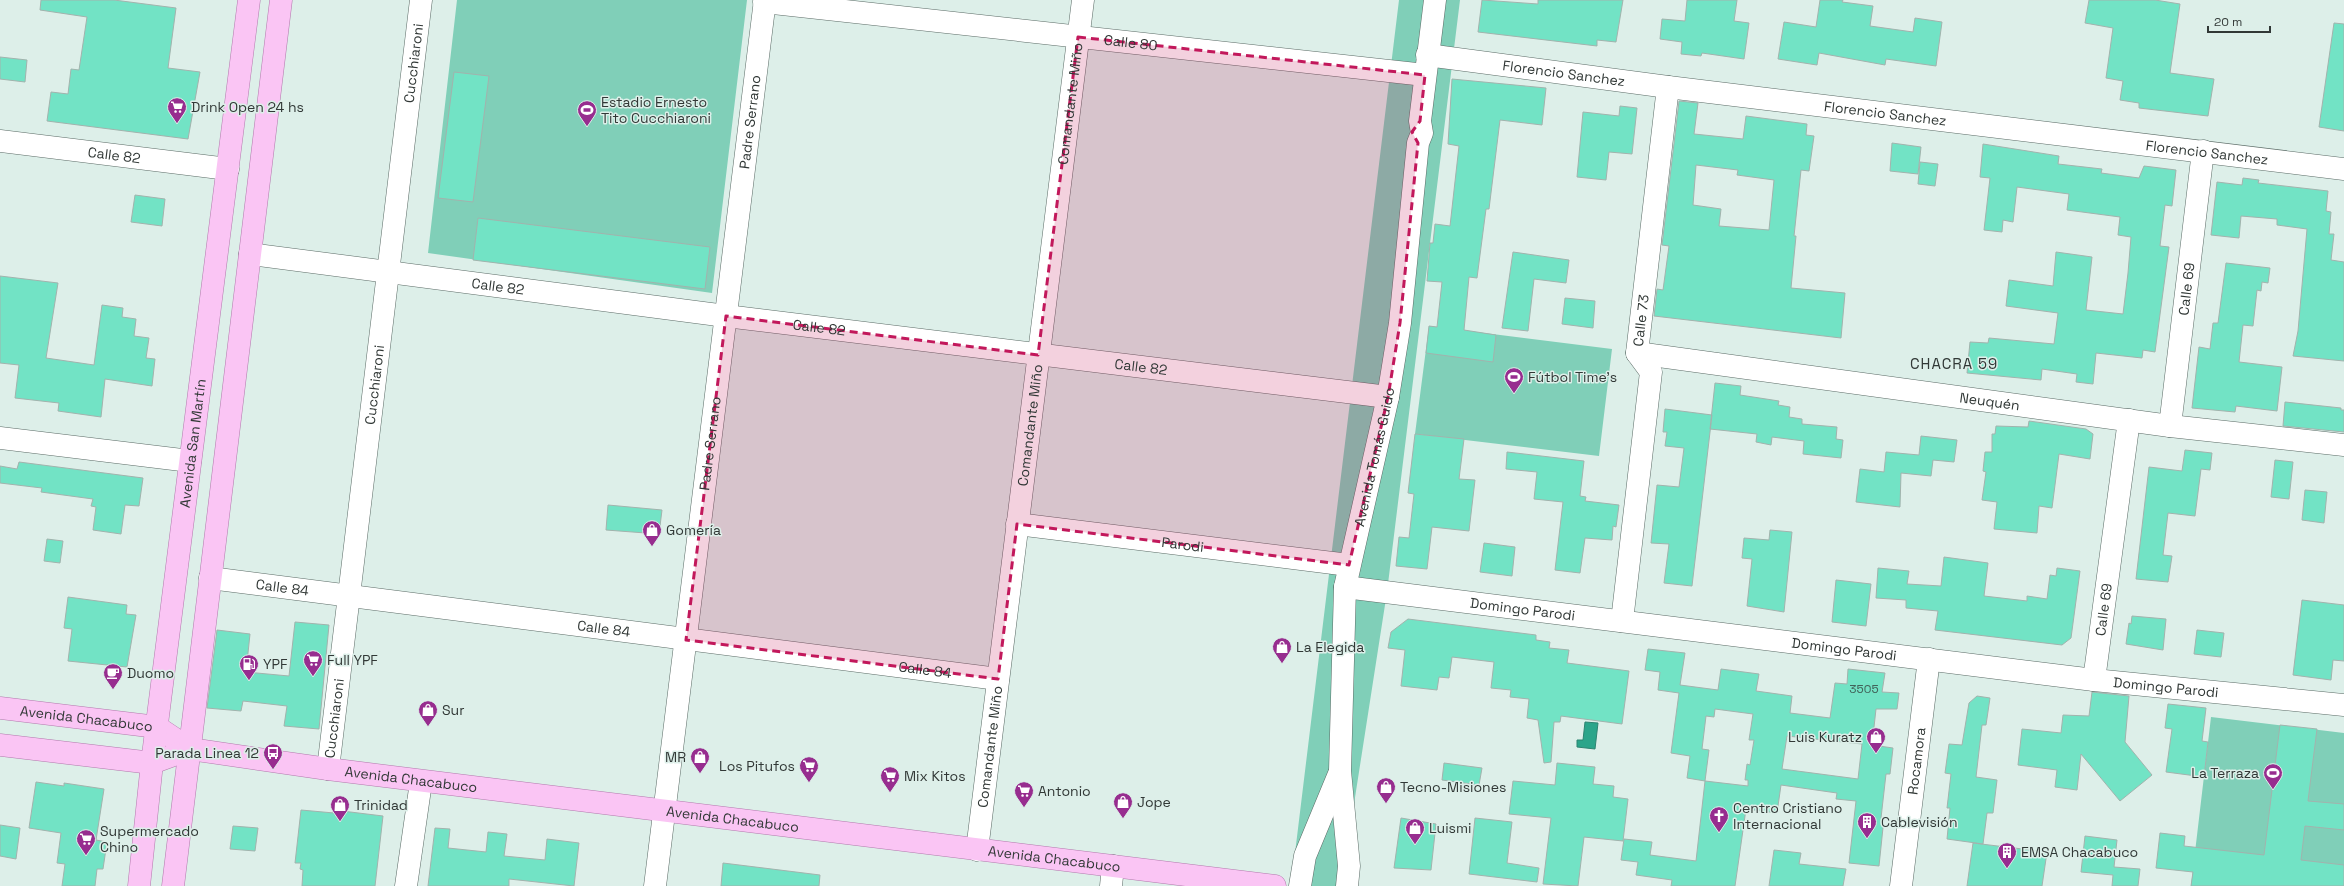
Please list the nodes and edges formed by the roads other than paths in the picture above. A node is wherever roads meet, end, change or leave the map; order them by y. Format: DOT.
graph roads {
  1 [pos="249,0"];
  2 [pos="281,0"];
  3 [pos="421,0"];
  4 [pos="1083,0"];
  5 [pos="1435,0"];
  6 [pos="764,1"];
  7 [pos="1078,37"];
  8 [pos="1426,65"];
  9 [pos="1668,87"];
  10 [pos="0,141"];
  11 [pos="2203,151"];
  12 [pos="228,169"];
  13 [pos="2344,169"];
  14 [pos="250,254"];
  15 [pos="388,273"];
  16 [pos="726,316"];
  17 [pos="1637,353"];
  18 [pos="1038,355"];
  19 [pos="1388,397"];
  20 [pos="2129,420"];
  21 [pos="2170,426"];
  22 [pos="0,438"];
  23 [pos="2344,445"];
  24 [pos="190,461"];
  25 [pos="1017,524"];
  26 [pos="1349,564"];
  27 [pos="210,578"];
  28 [pos="1345,587"];
  29 [pos="348,597"];
  30 [pos="1622,621"];
  31 [pos="686,640"];
  32 [pos="1929,659"];
  33 [pos="998,679"];
  34 [pos="2094,680"];
  35 [pos="2344,705"];
  36 [pos="0,708"];
  37 [pos="157,727"];
  38 [pos="0,745"];
  39 [pos="190,749"];
  40 [pos="152,763"];
  41 [pos="328,769"];
  42 [pos="1340,771"];
  43 [pos="421,782"];
  44 [pos="664,810"];
  45 [pos="977,850"];
  46 [pos="1112,876"];
  47 [pos="139,886"];
  48 [pos="173,886"];
  49 [pos="406,886"];
  50 [pos="655,886"];
  51 [pos="1275,886"];
  52 [pos="1300,886"];
  53 [pos="1347,886"];
  54 [pos="1901,886"];
  1 -- 12 [label="main road, Avenida San Martín"];
  2 -- 14 [label="main road"];
  3 -- 15 [label="street, Cucchiaroni"];
  4 -- 7 [label="street, Comandante Miño"];
  5 -- 8 [label="street, Avenida Tomás Guido"];
  6 -- 7 [label="street, Calle 80"];
  6 -- 16 [label="street, Padre Serrano"];
  7 -- 8 [label="street, Calle 80"];
  7 -- 18 [label="street, Comandante Miño"];
  8 -- 9 [label="street, Florencio Sanchez"];
  8 -- 19 [label="street, Avenida Tomás Guido"];
  9 -- 11 [label="street, Florencio Sanchez"];
  9 -- 17 [label="street, Calle 73"];
  10 -- 12 [label="street, Calle 82"];
  11 -- 13 [label="street, Florencio Sanchez"];
  11 -- 21 [label="street, Calle 69"];
  12 -- 24 [label="main road, Avenida San Martín"];
  14 -- 15 [label="street, Calle 82"];
  14 -- 27 [label="main road"];
  15 -- 16 [label="street, Calle 82"];
  15 -- 29 [label="street, Cucchiaroni"];
  16 -- 18 [label="street, Calle 82"];
  16 -- 31 [label="street, Padre Serrano"];
  17 -- 20 [label="street, Neuquén"];
  17 -- 30 [label="street, Calle 73"];
  18 -- 19 [label="street, Calle 82"];
  18 -- 25 [label="street, Comandante Miño"];
  19 -- 26 [label="street, Avenida Tomás Guido"];
  20 -- 21 [label="street, Neuquén"];
  20 -- 34 [label="street, Calle 69"];
  21 -- 23 [label="street, Neuquén"];
  22 -- 24 [label="street"];
  24 -- 37 [label="main road, Avenida San Martín"];
  25 -- 26 [label="street, Parodi"];
  25 -- 33 [label="street, Comandante Miño"];
  26 -- 28 [label="street, Avenida Tomás Guido"];
  27 -- 29 [label="street, Calle 84"];
  27 -- 39 [label="main road"];
  28 -- 30 [label="street, Domingo Parodi"];
  28 -- 42 [label="street, Avenida Tomás Guido"];
  29 -- 31 [label="street, Calle 84"];
  29 -- 41 [label="street, Cucchiaroni"];
  30 -- 32 [label="street, Domingo Parodi"];
  31 -- 33 [label="street, Calle 84"];
  31 -- 44 [label="street, Padre Serrano"];
  32 -- 34 [label="street, Domingo Parodi"];
  32 -- 54 [label="street, Rocamora"];
  33 -- 45 [label="street, Comandante Miño"];
  34 -- 35 [label="street, Domingo Parodi"];
  36 -- 37 [label="main road, Avenida Chacabuco"];
  37 -- 39 [label="main road, Avenida Chacabuco"];
  37 -- 40 [label="main road, Avenida San Martín"];
  38 -- 40 [label="main road, Avenida Chacabuco"];
  39 -- 40 [label="main road, Avenida Chacabuco"];
  39 -- 41 [label="main road, Avenida Chacabuco"];
  39 -- 48 [label="main road"];
  40 -- 47 [label="main road, Avenida San Martín"];
  41 -- 43 [label="main road, Avenida Chacabuco"];
  42 -- 52 [label="street, Avenida Tomás Guido"];
  42 -- 53 [label="street, Avenida Tomás Guido"];
  43 -- 44 [label="main road, Avenida Chacabuco"];
  43 -- 49 [label="street"];
  44 -- 45 [label="main road, Avenida Chacabuco"];
  44 -- 50 [label="street, Padre Serrano"];
  45 -- 46 [label="main road, Avenida Chacabuco"];
  46 -- 51 [label="main road, Avenida Chacabuco"];
}
